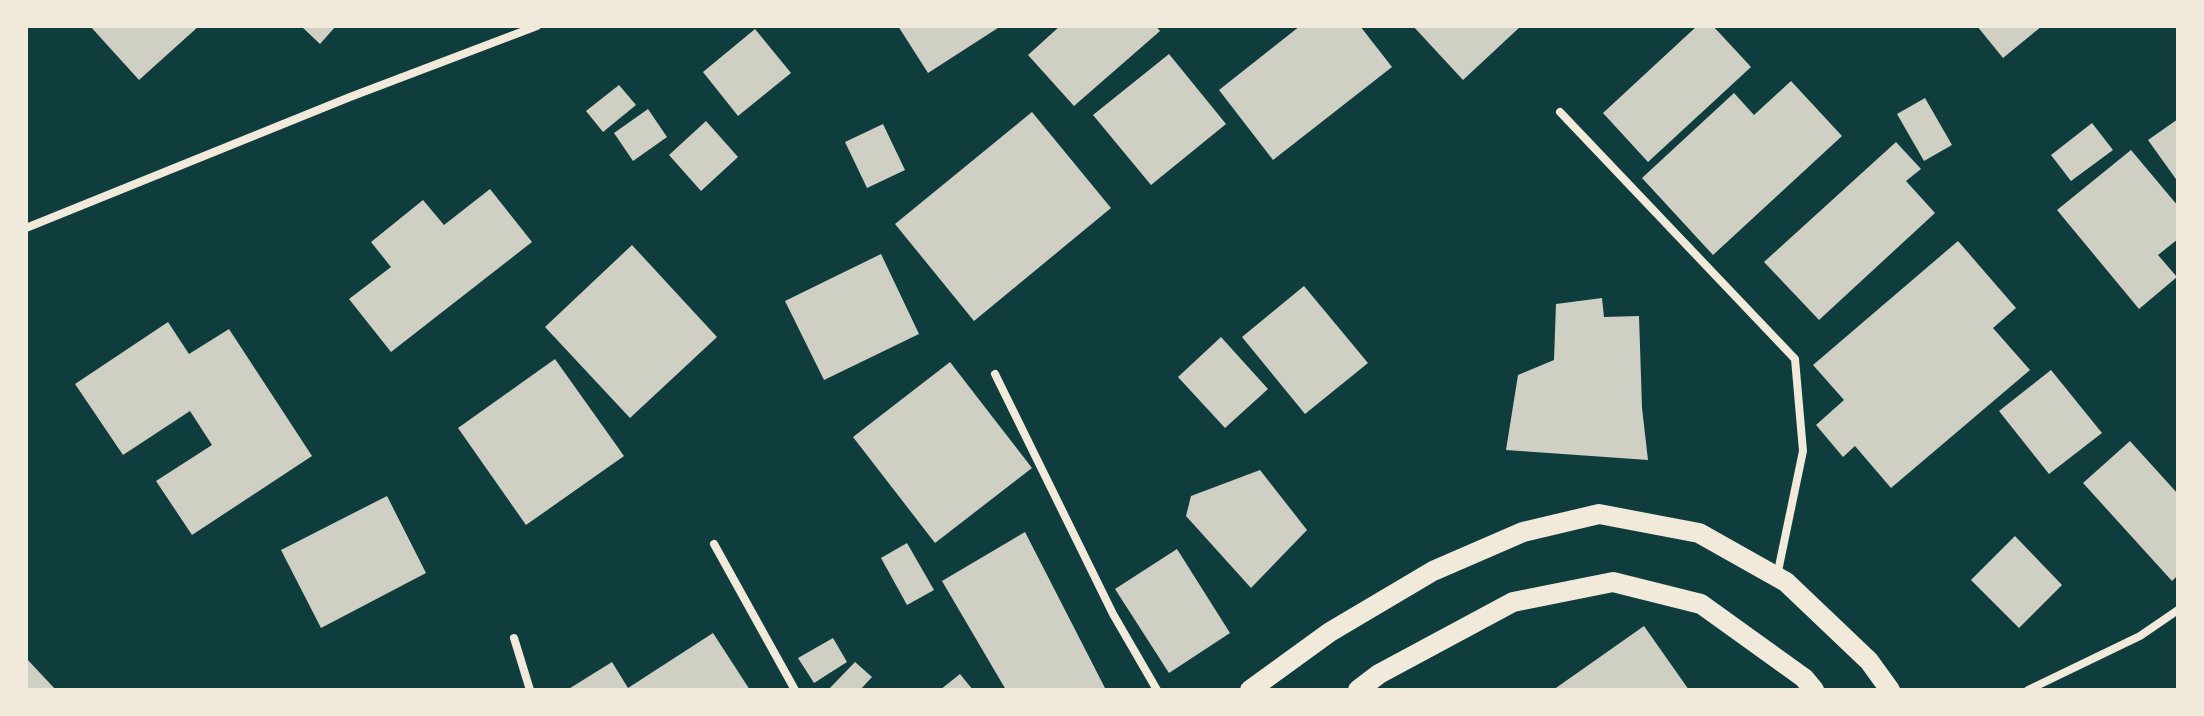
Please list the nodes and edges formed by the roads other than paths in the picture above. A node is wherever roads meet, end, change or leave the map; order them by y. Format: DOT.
graph roads {
  1 [pos="537,26"];
  2 [pos="1560,112"];
  3 [pos="26,228"];
  4 [pos="995,374"];
  5 [pos="714,544"];
  6 [pos="1777,577"];
  7 [pos="2178,610"];
  8 [pos="514,638"];
  9 [pos="530,690"];
  10 [pos="795,690"];
  11 [pos="1157,690"];
  12 [pos="1250,690"];
  13 [pos="1358,690"];
  14 [pos="1814,690"];
  15 [pos="1890,690"];
  16 [pos="2028,690"];
  1 -- 3 [label="street"];
  2 -- 6 [label="street"];
  4 -- 11 [label="street"];
  5 -- 10 [label="street"];
  6 -- 12 [label="main road"];
  6 -- 15 [label="main road"];
  7 -- 16 [label="street"];
  8 -- 9 [label="street"];
  13 -- 14 [label="main road"];
}
